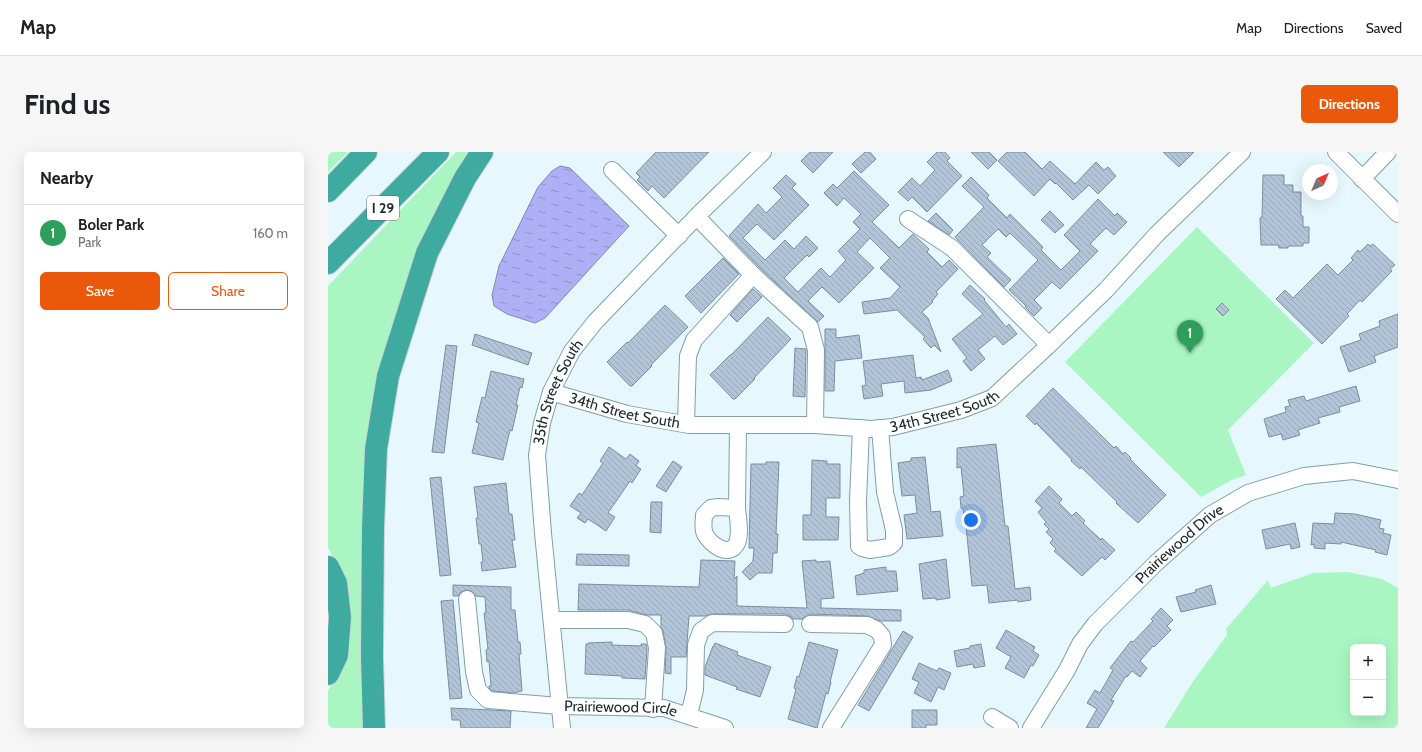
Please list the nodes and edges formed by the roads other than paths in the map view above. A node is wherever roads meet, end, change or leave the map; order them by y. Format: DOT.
graph roads {
  1 [pos="366,152"];
  2 [pos="438,152"];
  3 [pos="482,152"];
  4 [pos="763,152"];
  5 [pos="1242,152"];
  6 [pos="1336,152"];
  7 [pos="1388,152"];
  8 [pos="612,170"];
  9 [pos="1362,179"];
  10 [pos="328,191"];
  11 [pos="1398,214"];
  12 [pos="697,217"];
  13 [pos="908,219"];
  14 [pos="679,236"];
  15 [pos="328,263"];
  16 [pos="753,275"];
  17 [pos="1049,345"];
  18 [pos="550,392"];
  19 [pos="686,424"];
  20 [pos="738,425"];
  21 [pos="815,425"];
  22 [pos="861,428"];
  23 [pos="880,428"];
  24 [pos="1398,480"];
  25 [pos="737,508"];
  26 [pos="328,566"];
  27 [pos="467,599"];
  28 [pos="552,620"];
  29 [pos="785,624"];
  30 [pos="810,624"];
  31 [pos="328,674"];
  32 [pos="560,706"];
  33 [pos="654,709"];
  34 [pos="689,716"];
  35 [pos="992,717"];
  36 [pos="374,728"];
  37 [pos="562,728"];
  38 [pos="725,728"];
  39 [pos="831,728"];
  40 [pos="1010,728"];
  41 [pos="1031,728"];
  1 -- 10 [label="highway"];
  2 -- 15 [label="highway, I 29"];
  3 -- 36 [label="highway"];
  4 -- 12 [label="street, 35th Street South"];
  5 -- 17 [label="street, 34th Street South"];
  6 -- 9 [label="street"];
  7 -- 9 [label="street"];
  8 -- 14 [label="street"];
  9 -- 11 [label="street"];
  12 -- 14 [label="street, 35th Street South"];
  12 -- 16 [label="street"];
  13 -- 17 [label="street"];
  14 -- 18 [label="street, 35th Street South"];
  16 -- 19 [label="street"];
  16 -- 21 [label="street"];
  17 -- 23 [label="street, 34th Street South"];
  18 -- 19 [label="street, 34th Street South"];
  18 -- 28 [label="street, 35th Street South"];
  19 -- 20 [label="street, 34th Street South"];
  20 -- 21 [label="street, 34th Street South"];
  20 -- 25 [label="street"];
  21 -- 22 [label="street, 34th Street South"];
  22 -- 23 [label="street, 34th Street South"];
  22 -- 23 [label="street"];
  24 -- 41 [label="street, Prairiewood Drive"];
  26 -- 31 [label="highway"];
  27 -- 32 [label="street"];
  28 -- 32 [label="street, 35th Street South"];
  28 -- 33 [label="street"];
  29 -- 34 [label="street"];
  30 -- 39 [label="street"];
  32 -- 33 [label="street, Prairiewood Circle"];
  32 -- 37 [label="street, Prairiewood Circle"];
  33 -- 34 [label="street, Prairiewood Circle"];
  34 -- 38 [label="street, Prairiewood Circle"];
  35 -- 40 [label="street"];
}
